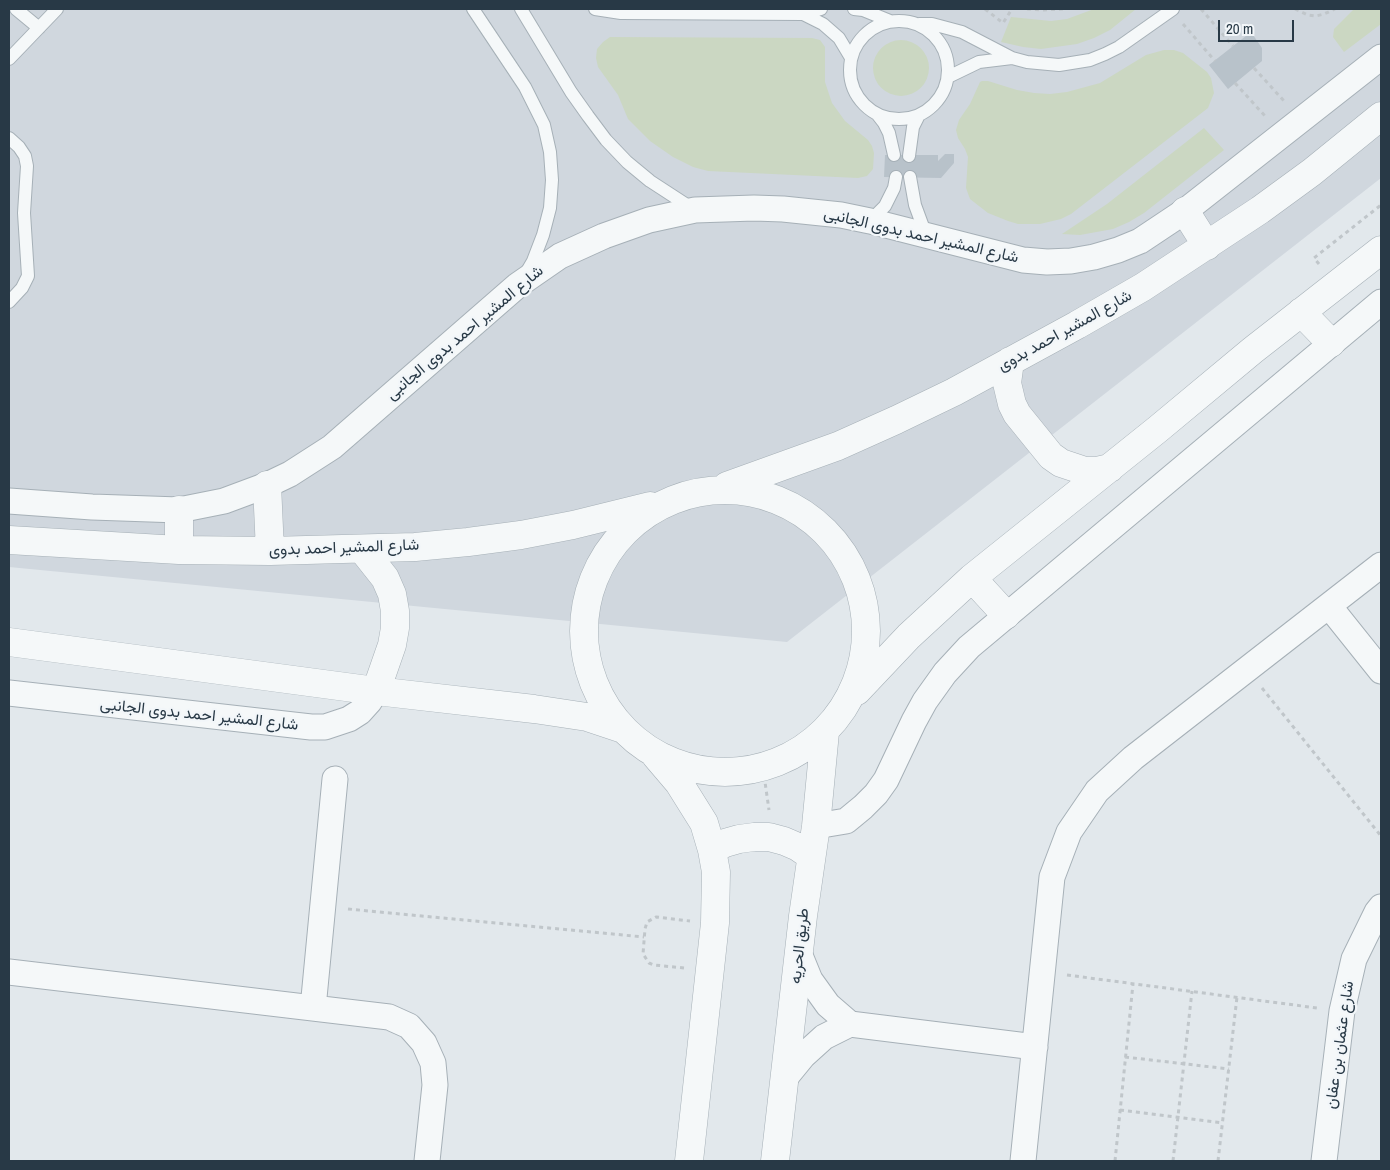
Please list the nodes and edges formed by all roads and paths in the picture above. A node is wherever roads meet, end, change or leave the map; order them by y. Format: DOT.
graph roads {
  1 [pos="16,9"];
  2 [pos="57,9"];
  3 [pos="473,9"];
  4 [pos="521,9"];
  5 [pos="595,9"];
  6 [pos="821,9"];
  7 [pos="854,9"];
  8 [pos="985,9"];
  9 [pos="1012,9"];
  10 [pos="1027,9"];
  11 [pos="1066,9"];
  12 [pos="1201,9"];
  13 [pos="1295,9"];
  14 [pos="1335,9"];
  15 [pos="1172,10"];
  16 [pos="803,14"];
  17 [pos="890,22"];
  18 [pos="916,24"];
  19 [pos="38,28"];
  20 [pos="1233,46"];
  21 [pos="1381,57"];
  22 [pos="851,58"];
  23 [pos="1012,58"];
  24 [pos="9,59"];
  25 [pos="1215,61"];
  26 [pos="1254,68"];
  27 [pos="948,77"];
  28 [pos="1235,83"];
  29 [pos="877,114"];
  30 [pos="919,115"];
  31 [pos="1381,116"];
  32 [pos="1302,120"];
  33 [pos="1282,135"];
  34 [pos="9,138"];
  35 [pos="894,155"];
  36 [pos="909,156"];
  37 [pos="896,177"];
  38 [pos="910,177"];
  39 [pos="1381,205"];
  40 [pos="695,210"];
  41 [pos="1185,210"];
  42 [pos="870,221"];
  43 [pos="926,235"];
  44 [pos="1207,246"];
  45 [pos="1381,250"];
  46 [pos="518,285"];
  47 [pos="1338,285"];
  48 [pos="9,302"];
  49 [pos="1381,302"];
  50 [pos="1301,312"];
  51 [pos="1331,343"];
  52 [pos="1010,361"];
  53 [pos="1110,468"];
  54 [pos="268,485"];
  55 [pos="717,490"];
  56 [pos="675,498"];
  57 [pos="9,501"];
  58 [pos="179,510"];
  59 [pos="9,540"];
  60 [pos="362,549"];
  61 [pos="179,550"];
  62 [pos="270,551"];
  63 [pos="1381,565"];
  64 [pos="972,578"];
  65 [pos="1329,606"];
  66 [pos="1006,615"];
  67 [pos="9,642"];
  68 [pos="1247,670"];
  69 [pos="1381,671"];
  70 [pos="376,691"];
  71 [pos="9,693"];
  72 [pos="851,698"];
  73 [pos="623,729"];
  74 [pos="826,732"];
  75 [pos="653,753"];
  76 [pos="335,779"];
  77 [pos="816,826"];
  78 [pos="1381,836"];
  79 [pos="712,850"];
  80 [pos="811,856"];
  81 [pos="322,907"];
  82 [pos="1381,907"];
  83 [pos="715,923"];
  84 [pos="644,937"];
  85 [pos="799,953"];
  86 [pos="710,971"];
  87 [pos="9,972"];
  88 [pos="1043,972"];
  89 [pos="1132,984"];
  90 [pos="1192,991"];
  91 [pos="1237,997"];
  92 [pos="313,1008"];
  93 [pos="1342,1011"];
  94 [pos="850,1024"];
  95 [pos="1035,1047"];
  96 [pos="1125,1057"];
  97 [pos="1184,1064"];
  98 [pos="1229,1069"];
  99 [pos="785,1078"];
  100 [pos="1120,1110"];
  101 [pos="1178,1118"];
  102 [pos="1223,1123"];
  103 [pos="427,1161"];
  104 [pos="689,1161"];
  105 [pos="776,1161"];
  106 [pos="1023,1161"];
  107 [pos="1114,1161"];
  108 [pos="1174,1161"];
  109 [pos="1218,1161"];
  110 [pos="1324,1161"];
  1 -- 19 [label="lane"];
  2 -- 19 [label="lane"];
  3 -- 46 [label="lane"];
  4 -- 40 [label="lane"];
  5 -- 16 [label="lane"];
  6 -- 16 [label="lane"];
  7 -- 17 [label="lane"];
  8 -- 9 [label="path"];
  10 -- 11 [label="path"];
  12 -- 20 [label="path"];
  13 -- 14 [label="path"];
  15 -- 23 [label="lane"];
  15 -- 25 [label="path"];
  16 -- 22 [label="lane"];
  17 -- 18 [label="lane"];
  17 -- 22 [label="lane"];
  18 -- 23 [label="lane"];
  18 -- 27 [label="lane"];
  19 -- 24 [label="lane"];
  21 -- 32 [label="street, شارع المشير احمد بدوى الجانبى"];
  22 -- 29 [label="lane"];
  23 -- 27 [label="lane"];
  26 -- 32 [label="path"];
  27 -- 30 [label="lane"];
  28 -- 33 [label="path"];
  29 -- 30 [label="lane"];
  29 -- 35 [label="lane"];
  30 -- 36 [label="lane"];
  31 -- 44 [label="street, شارع المشير احمد بدوى"];
  32 -- 33 [label="street, شارع المشير احمد بدوى الجانبى"];
  33 -- 41 [label="street, شارع المشير احمد بدوى الجانبى"];
  34 -- 48 [label="lane"];
  37 -- 42 [label="lane"];
  38 -- 43 [label="lane"];
  39 -- 47 [label="path"];
  40 -- 42 [label="street, شارع المشير احمد بدوى الجانبى"];
  40 -- 46 [label="street, شارع المشير احمد بدوى الجانبى"];
  41 -- 43 [label="street, شارع المشير احمد بدوى الجانبى"];
  41 -- 44 [label="street"];
  42 -- 43 [label="street, شارع المشير احمد بدوى الجانبى"];
  44 -- 52 [label="street, شارع المشير احمد بدوى"];
  45 -- 47 [label="street"];
  46 -- 54 [label="street, شارع المشير احمد بدوى الجانبى"];
  47 -- 50 [label="street"];
  49 -- 51 [label="street"];
  50 -- 51 [label="street"];
  50 -- 53 [label="street"];
  51 -- 66 [label="street"];
  52 -- 53 [label="street"];
  52 -- 55 [label="street, شارع المشير احمد بدوى"];
  53 -- 64 [label="street"];
  54 -- 58 [label="street, شارع المشير احمد بدوى الجانبى"];
  54 -- 62 [label="street"];
  55 -- 56 [label="street"];
  55 -- 72 [label="street"];
  56 -- 60 [label="street, شارع المشير احمد بدوى"];
  56 -- 73 [label="street"];
  57 -- 58 [label="street, شارع المشير احمد بدوى الجانبى"];
  58 -- 61 [label="street"];
  59 -- 61 [label="street, شارع المشير احمد بدوى"];
  60 -- 62 [label="street, شارع المشير احمد بدوى"];
  60 -- 70 [label="street"];
  61 -- 62 [label="street, شارع المشير احمد بدوى"];
  63 -- 65 [label="street"];
  64 -- 66 [label="street"];
  64 -- 72 [label="street"];
  65 -- 68 [label="street"];
  65 -- 69 [label="street"];
  66 -- 77 [label="street"];
  67 -- 70 [label="street"];
  68 -- 78 [label="path"];
  68 -- 88 [label="street"];
  70 -- 71 [label="street, شارع المشير احمد بدوى الجانبى"];
  70 -- 73 [label="street"];
  72 -- 74 [label="street"];
  73 -- 75 [label="street"];
  74 -- 75 [label="street"];
  74 -- 77 [label="street, طريق الحريه"];
  75 -- 79 [label="street"];
  76 -- 81 [label="street"];
  77 -- 80 [label="street, طريق الحريه"];
  79 -- 80 [label="street"];
  79 -- 83 [label="street"];
  80 -- 85 [label="street, طريق الحريه"];
  81 -- 84 [label="path"];
  81 -- 92 [label="street"];
  82 -- 93 [label="street, شارع عثمان بن عفان"];
  83 -- 84 [label="path"];
  83 -- 86 [label="street"];
  84 -- 86 [label="path"];
  85 -- 94 [label="street"];
  85 -- 99 [label="street, طريق الحريه"];
  86 -- 104 [label="street"];
  87 -- 92 [label="street"];
  88 -- 89 [label="path"];
  88 -- 95 [label="street"];
  89 -- 90 [label="path"];
  89 -- 96 [label="path"];
  90 -- 91 [label="path"];
  90 -- 97 [label="path"];
  91 -- 93 [label="path"];
  91 -- 98 [label="path"];
  92 -- 103 [label="street"];
  93 -- 110 [label="street, شارع عثمان بن عفان"];
  94 -- 95 [label="street"];
  94 -- 99 [label="street"];
  95 -- 106 [label="street"];
  96 -- 97 [label="path"];
  96 -- 100 [label="path"];
  97 -- 98 [label="path"];
  97 -- 101 [label="path"];
  98 -- 102 [label="path"];
  99 -- 105 [label="street, طريق الحريه"];
  100 -- 101 [label="path"];
  100 -- 107 [label="path"];
  101 -- 102 [label="path"];
  101 -- 108 [label="path"];
  102 -- 109 [label="path"];
}
